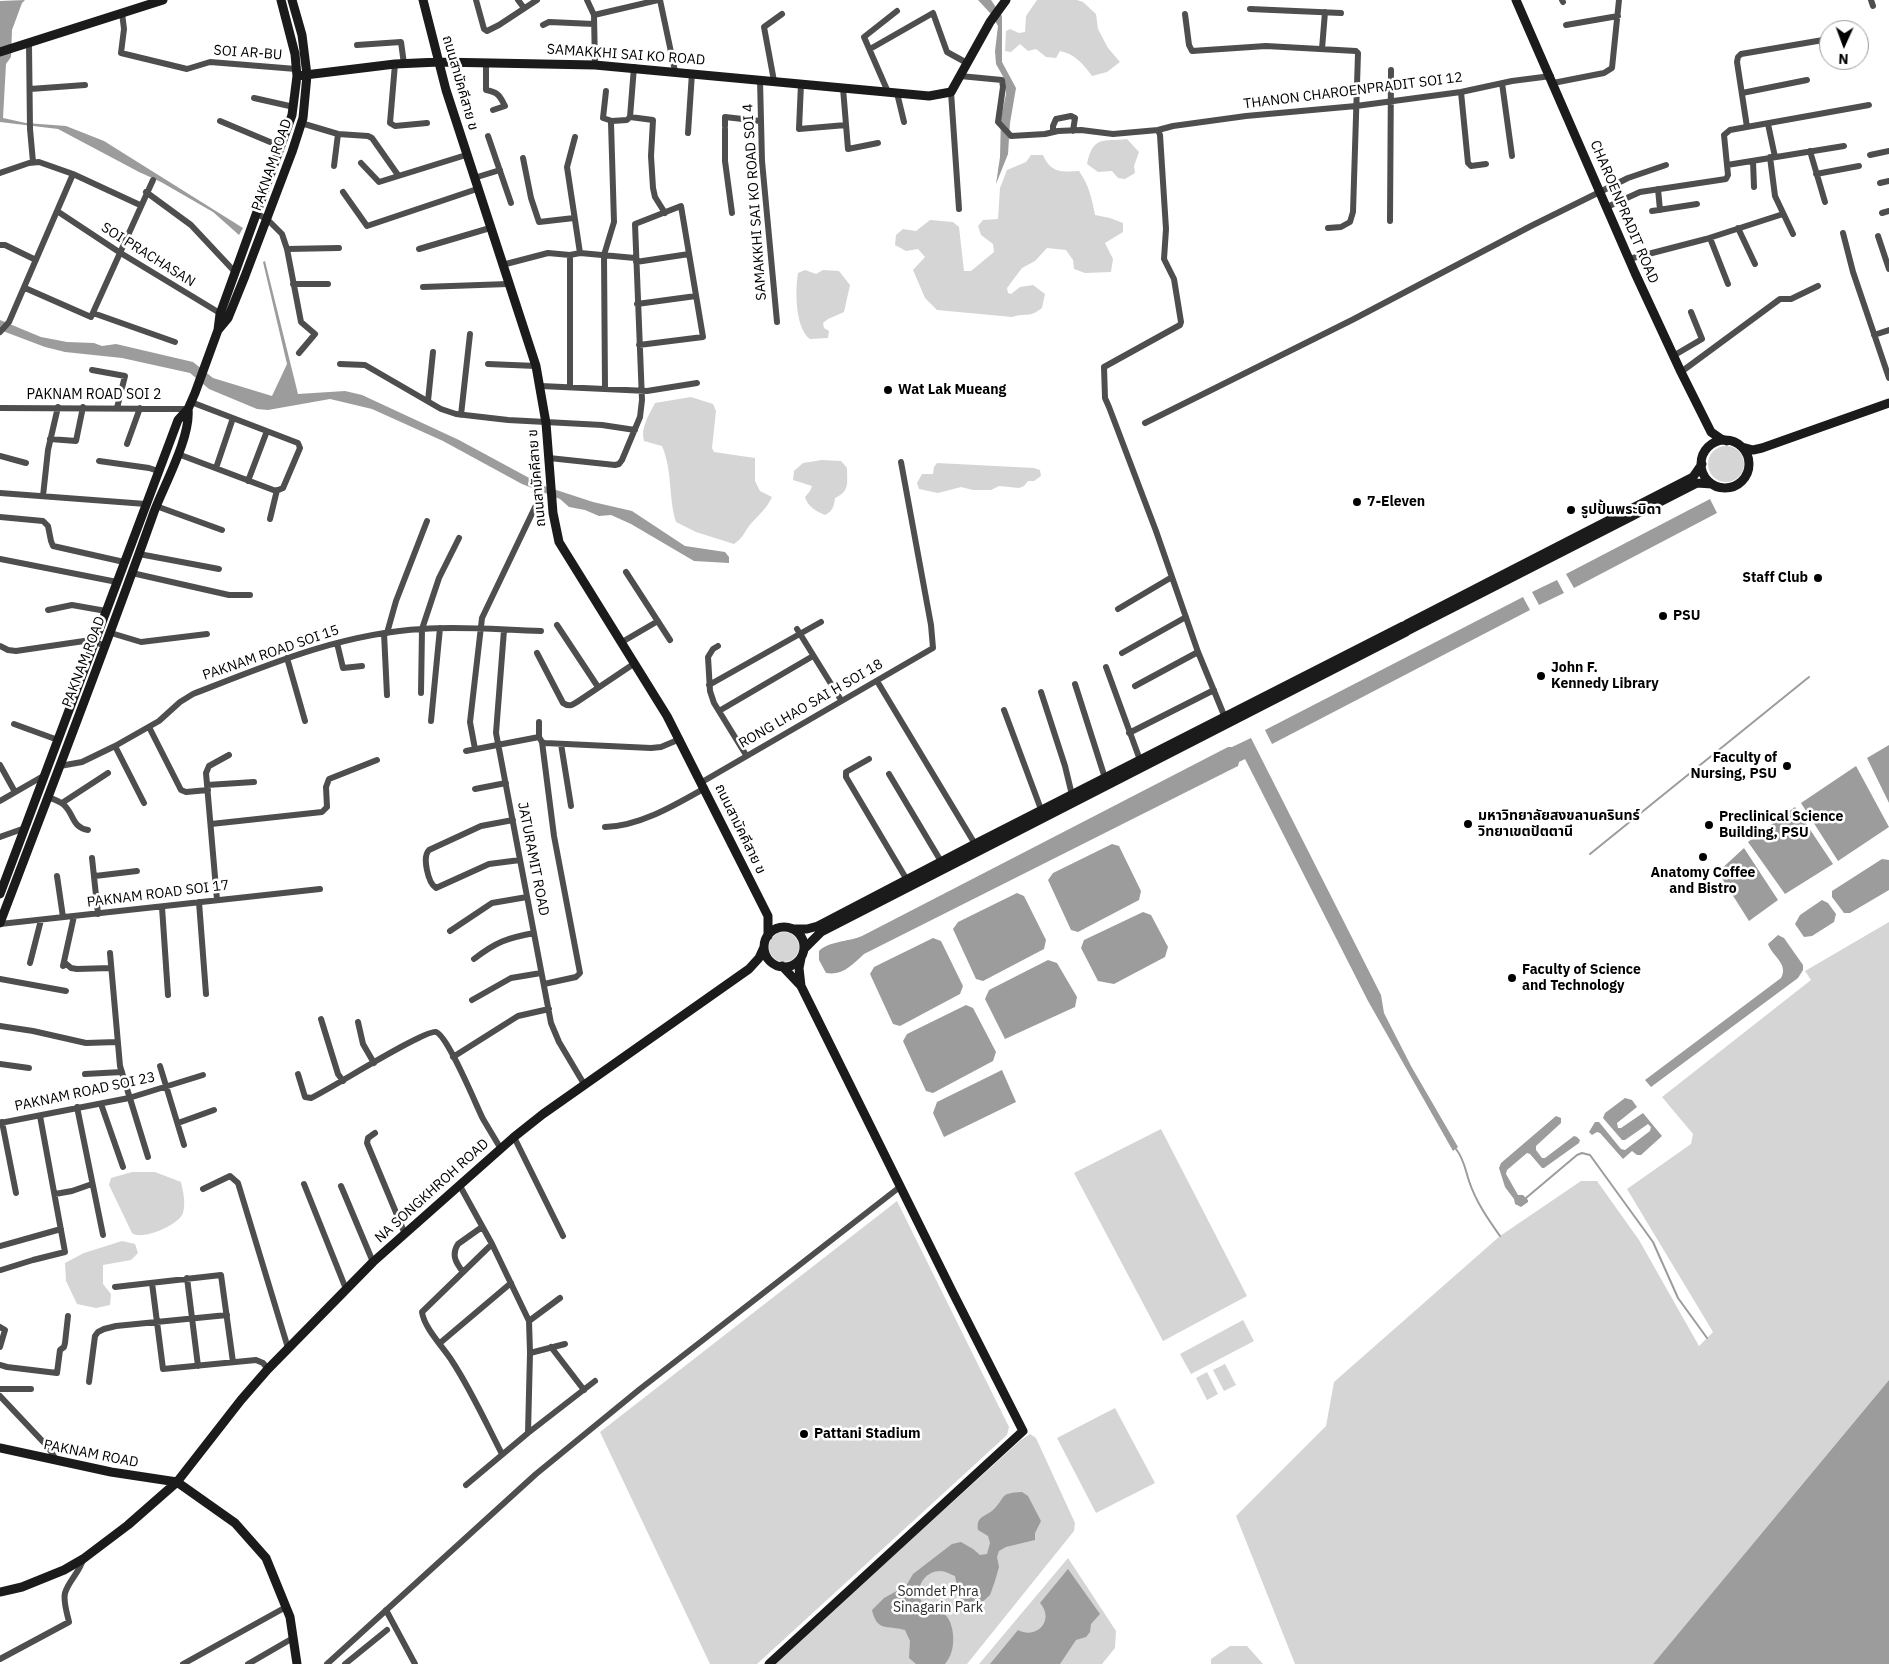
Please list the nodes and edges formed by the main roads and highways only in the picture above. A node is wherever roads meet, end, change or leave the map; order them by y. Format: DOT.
graph roads {
  1 [pos="164,0"];
  2 [pos="281,0"];
  3 [pos="292,0"];
  4 [pos="423,0"];
  5 [pos="1516,0"];
  6 [pos="1004,3"];
  7 [pos="0,52"];
  8 [pos="439,62"];
  9 [pos="297,73"];
  10 [pos="308,74"];
  11 [pos="224,316"];
  12 [pos="191,401"];
  13 [pos="1889,403"];
  14 [pos="1711,432"];
  15 [pos="1727,441"];
  16 [pos="1742,447"];
  17 [pos="1762,448"];
  18 [pos="1707,449"];
  19 [pos="1702,464"];
  20 [pos="1749,466"];
  21 [pos="1712,484"];
  22 [pos="115,587"];
  23 [pos="124,594"];
  24 [pos="1406,628"];
  25 [pos="1226,720"];
  26 [pos="36,800"];
  27 [pos="47,801"];
  28 [pos="1044,814"];
  29 [pos="943,865"];
  30 [pos="0,894"];
  31 [pos="768,916"];
  32 [pos="0,924"];
  33 [pos="791,928"];
  34 [pos="768,936"];
  35 [pos="764,947"];
  36 [pos="802,954"];
  37 [pos="778,965"];
  38 [pos="749,969"];
  39 [pos="801,986"];
  40 [pos="0,1448"];
  41 [pos="176,1482"];
  42 [pos="0,1592"];
  43 [pos="297,1664"];
  44 [pos="769,1664"];
  1 -- 7 [label="main road"];
  2 -- 9 [label="main road, PAKNAM ROAD"];
  3 -- 10 [label="main road, PAKNAM ROAD"];
  4 -- 8 [label="main road, ถนนสามัคคีสาย ข"];
  5 -- 14 [label="main road, CHAROENPRADIT ROAD"];
  6 -- 8 [label="main road, SAMAKKHI SAI KO ROAD"];
  8 -- 10 [label="main road, SAMAKKHI SAI KO ROAD"];
  8 -- 31 [label="main road, ถนนสามัคคีสาย ข"];
  9 -- 10 [label="main road, SAMAKKHI SAI KO ROAD"];
  9 -- 11 [label="main road, PAKNAM ROAD"];
  10 -- 11 [label="main road, PAKNAM ROAD"];
  11 -- 12 [label="main road, PAKNAM ROAD"];
  12 -- 22 [label="main road, PAKNAM ROAD"];
  12 -- 23 [label="main road, PAKNAM ROAD"];
  13 -- 17 [label="main road"];
  14 -- 15 [label="main road"];
  14 -- 18 [label="main road"];
  15 -- 16 [label="main road"];
  15 -- 18 [label="main road"];
  16 -- 17 [label="main road"];
  16 -- 20 [label="main road"];
  17 -- 20 [label="main road"];
  18 -- 19 [label="main road"];
  19 -- 21 [label="main road"];
  19 -- 24 [label="main road"];
  20 -- 21 [label="main road"];
  21 -- 24 [label="main road"];
  22 -- 23 [label="main road"];
  22 -- 26 [label="main road, PAKNAM ROAD"];
  23 -- 27 [label="main road, PAKNAM ROAD"];
  24 -- 25 [label="main road"];
  25 -- 28 [label="main road"];
  25 -- 28 [label="main road"];
  26 -- 27 [label="main road"];
  26 -- 30 [label="main road, PAKNAM ROAD"];
  27 -- 32 [label="main road, PAKNAM ROAD"];
  28 -- 29 [label="main road"];
  28 -- 29 [label="main road"];
  29 -- 33 [label="main road"];
  29 -- 36 [label="main road"];
  31 -- 33 [label="main road"];
  31 -- 34 [label="main road, ถนนสามัคคีสาย ข"];
  33 -- 34 [label="main road"];
  33 -- 36 [label="main road"];
  34 -- 35 [label="main road"];
  35 -- 37 [label="main road"];
  35 -- 38 [label="main road, NA SONGKHROH ROAD"];
  36 -- 37 [label="main road"];
  36 -- 39 [label="main road"];
  37 -- 38 [label="main road, NA SONGKHROH ROAD"];
  37 -- 39 [label="main road"];
  38 -- 41 [label="main road, NA SONGKHROH ROAD"];
  39 -- 44 [label="main road"];
  40 -- 41 [label="main road, PAKNAM ROAD"];
  41 -- 42 [label="main road, NA SONGKHROH ROAD"];
  41 -- 43 [label="main road"];
}
